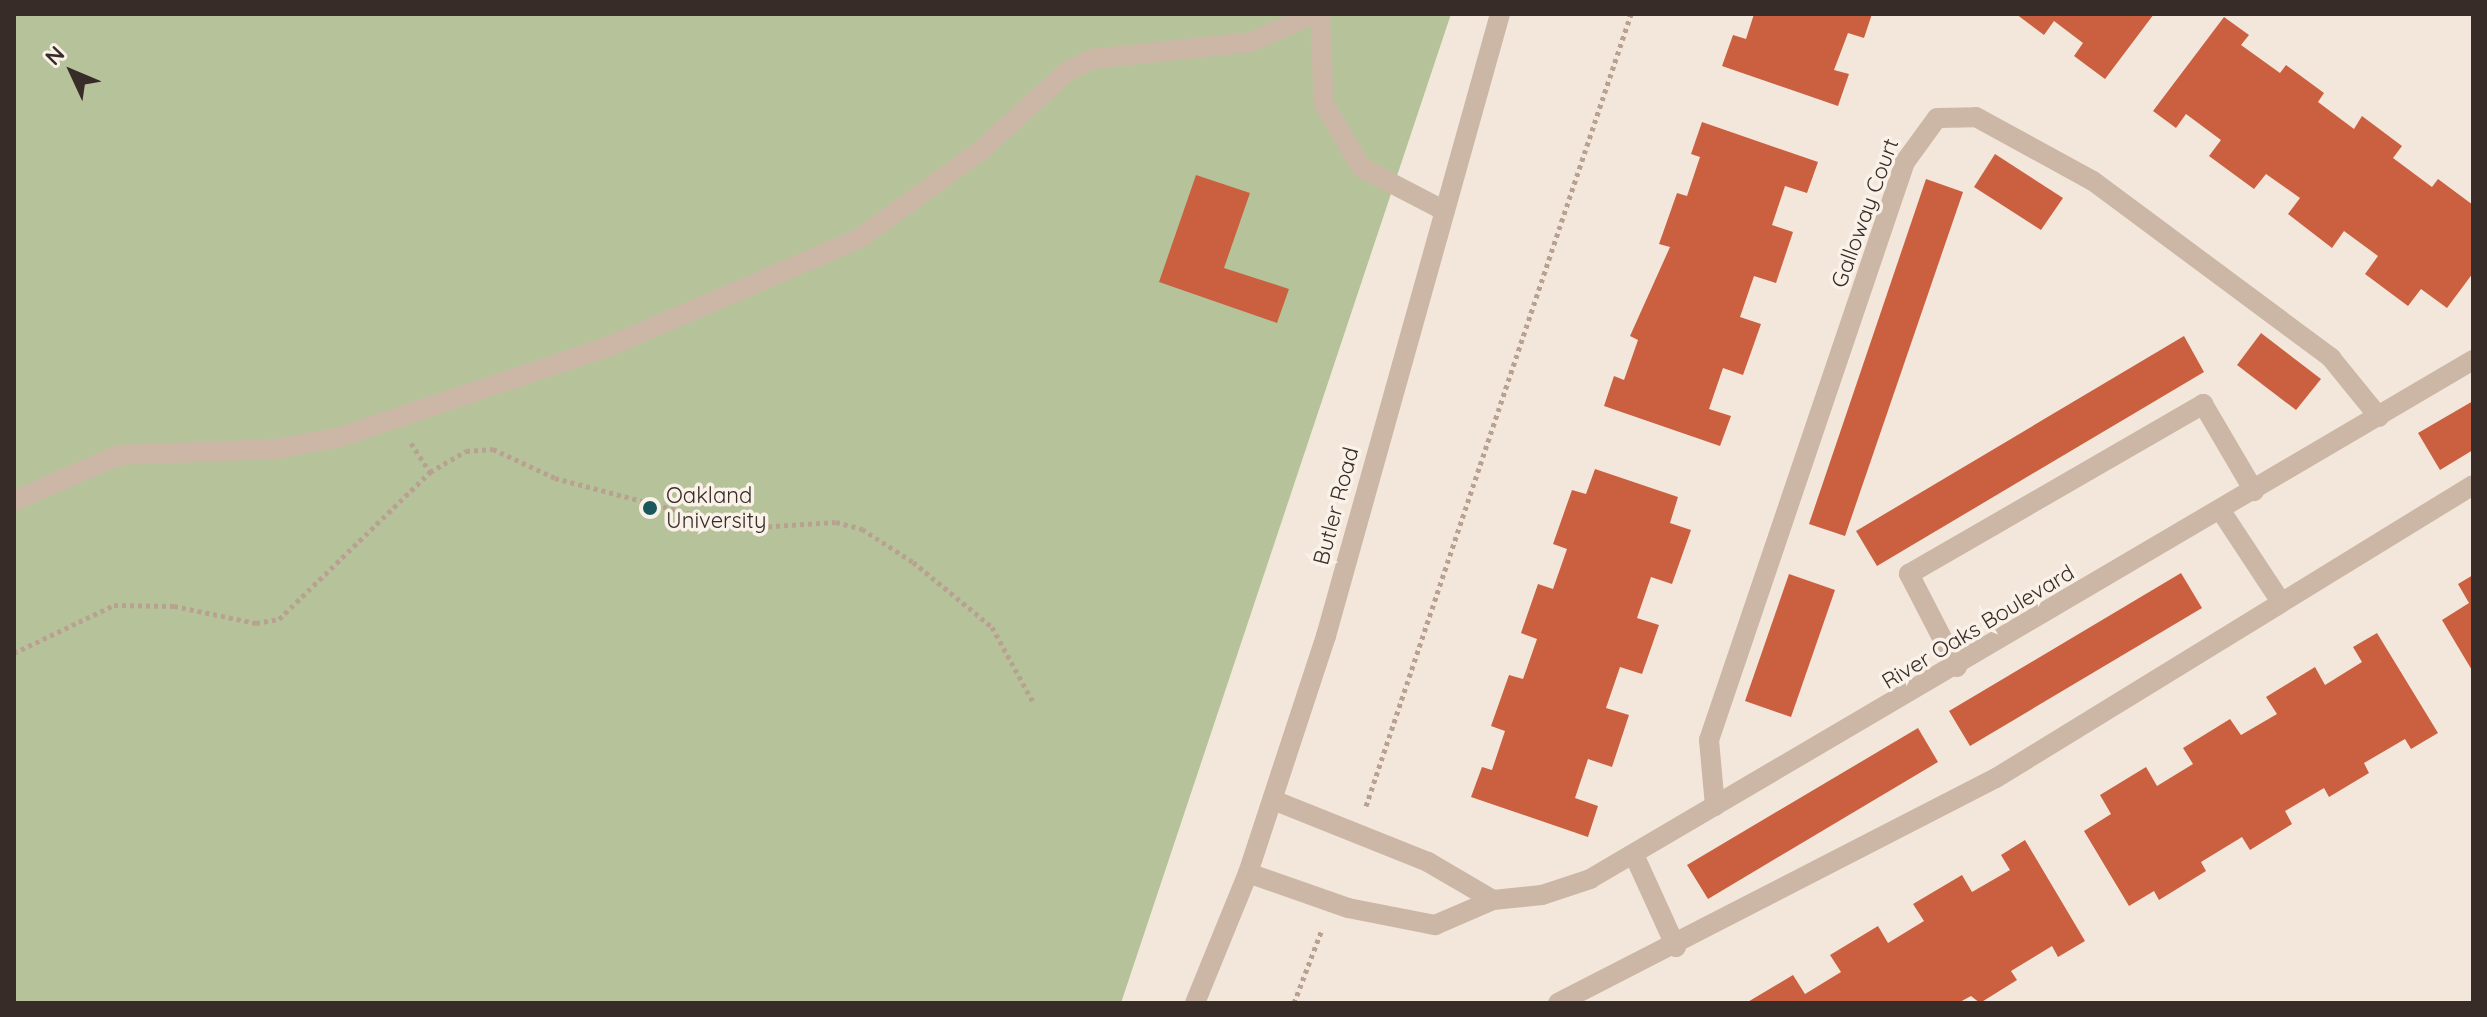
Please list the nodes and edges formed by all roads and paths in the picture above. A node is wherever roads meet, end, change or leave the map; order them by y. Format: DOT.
graph roads {
  1 [pos="1313,14"];
  2 [pos="1320,14"];
  3 [pos="1500,14"];
  4 [pos="1631,14"];
  5 [pos="1443,210"];
  6 [pos="2473,360"];
  7 [pos="2379,417"];
  8 [pos="2473,485"];
  9 [pos="2254,491"];
  10 [pos="14,501"];
  11 [pos="2221,511"];
  12 [pos="2281,602"];
  13 [pos="14,653"];
  14 [pos="1957,667"];
  15 [pos="1033,702"];
  16 [pos="1273,800"];
  17 [pos="1715,806"];
  18 [pos="1362,819"];
  19 [pos="1635,857"];
  20 [pos="1248,873"];
  21 [pos="1493,900"];
  22 [pos="1676,947"];
  23 [pos="1314,950"];
  24 [pos="1195,1003"];
  25 [pos="1294,1003"];
  26 [pos="1558,1003"];
  1 -- 10 [label="street"];
  2 -- 5 [label="street"];
  3 -- 5 [label="street, Butler Road"];
  4 -- 18 [label="path"];
  5 -- 16 [label="street, Butler Road"];
  6 -- 7 [label="street, River Oaks Boulevard"];
  7 -- 9 [label="street, River Oaks Boulevard"];
  7 -- 17 [label="street, Galloway Court"];
  8 -- 12 [label="street"];
  9 -- 11 [label="street, River Oaks Boulevard"];
  9 -- 14 [label="street"];
  11 -- 12 [label="street"];
  11 -- 14 [label="street, River Oaks Boulevard"];
  12 -- 22 [label="street"];
  13 -- 15 [label="path"];
  14 -- 17 [label="street, River Oaks Boulevard"];
  16 -- 20 [label="street, Butler Road"];
  16 -- 21 [label="street"];
  17 -- 19 [label="street, River Oaks Boulevard"];
  19 -- 21 [label="street, River Oaks Boulevard"];
  19 -- 22 [label="street"];
  20 -- 21 [label="street, River Oaks Boulevard"];
  20 -- 24 [label="street, Butler Road"];
  22 -- 26 [label="street"];
  23 -- 25 [label="path"];
}
